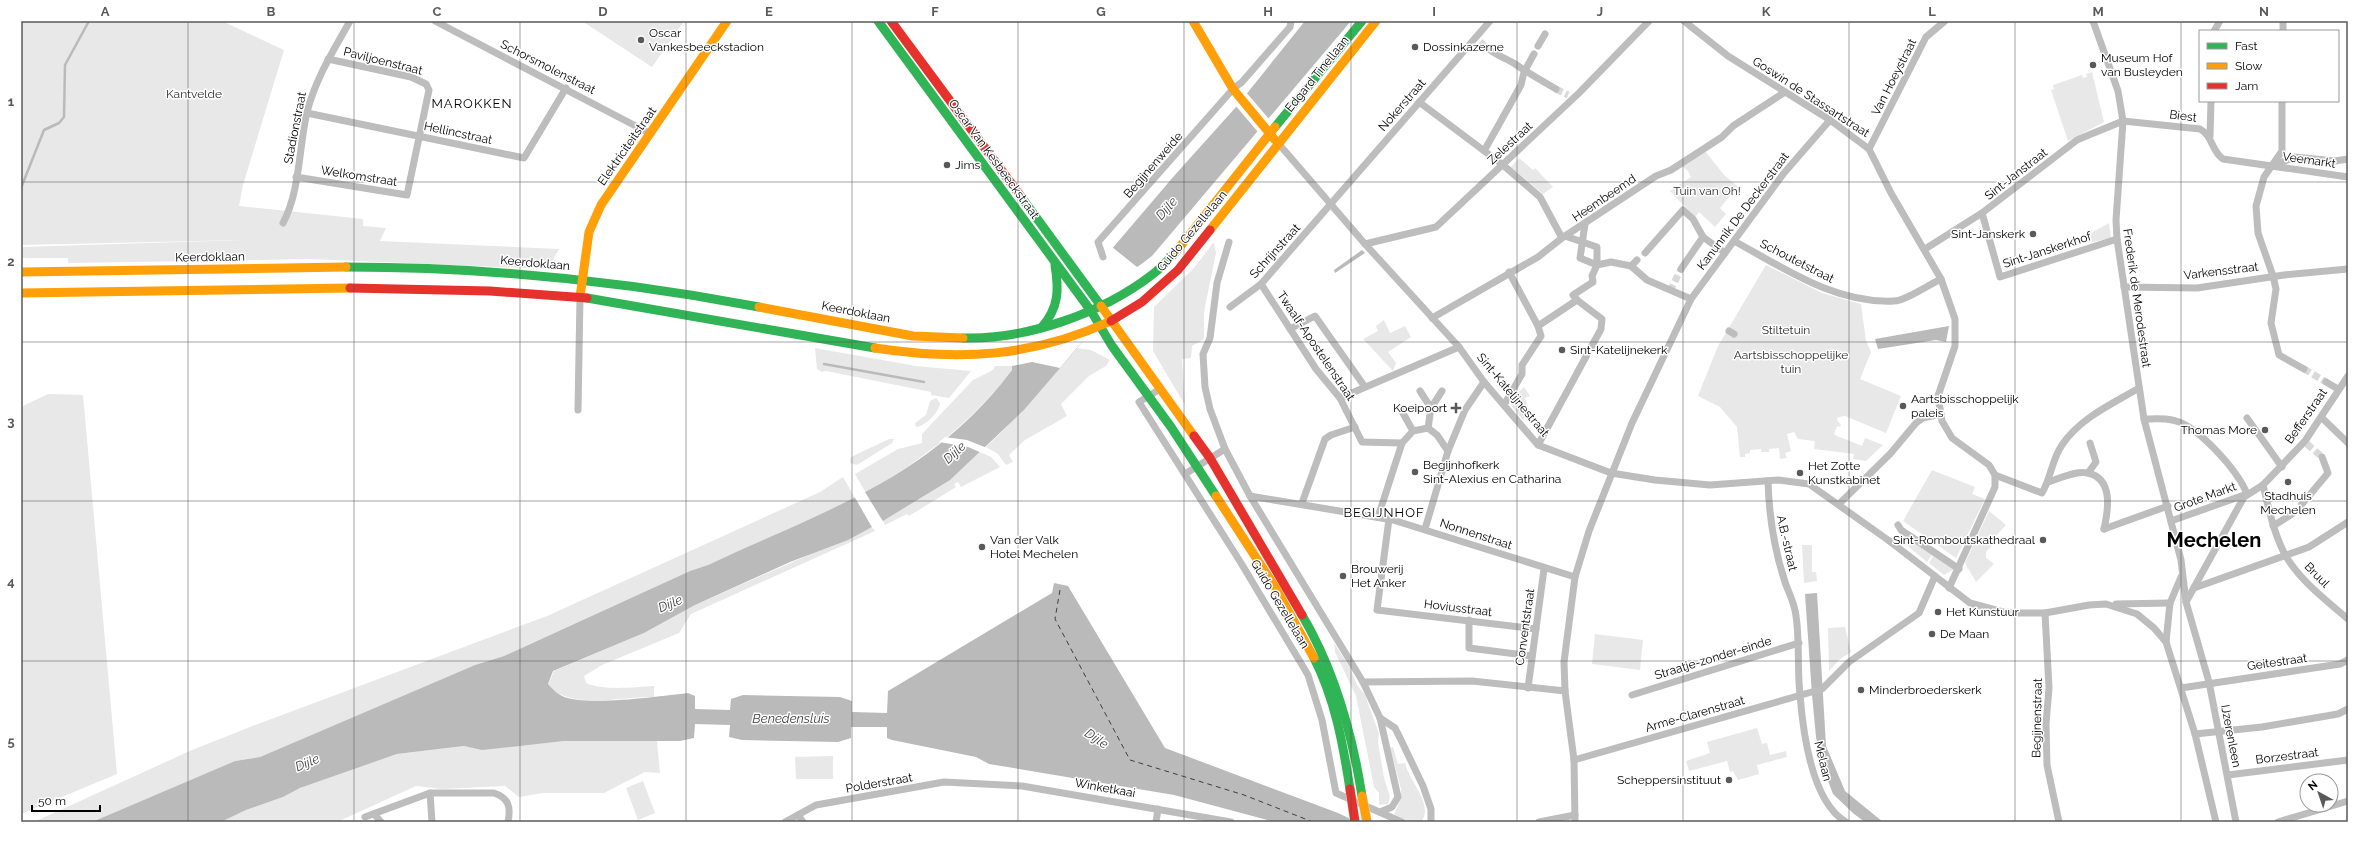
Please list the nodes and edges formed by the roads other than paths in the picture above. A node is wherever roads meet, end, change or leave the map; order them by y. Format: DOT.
graph roads {
  1 [pos="350,21"];
  2 [pos="435,21"];
  3 [pos="728,21"];
  4 [pos="878,21"];
  5 [pos="891,21"];
  6 [pos="1193,21"];
  7 [pos="1291,21"];
  8 [pos="1362,21"];
  9 [pos="1376,21"];
  10 [pos="1490,21"];
  11 [pos="1649,21"];
  12 [pos="1684,21"];
  13 [pos="1945,21"];
  14 [pos="2093,21"];
  15 [pos="2220,21"];
  16 [pos="2215,30"];
  17 [pos="1545,34"];
  18 [pos="1538,46"];
  19 [pos="1490,50"];
  20 [pos="1534,54"];
  21 [pos="328,59"];
  22 [pos="1524,72"];
  23 [pos="566,88"];
  24 [pos="1556,89"];
  25 [pos="1235,92"];
  26 [pos="1785,92"];
  27 [pos="1419,102"];
  28 [pos="2211,102"];
  29 [pos="2282,102"];
  30 [pos="307,113"];
  31 [pos="1830,120"];
  32 [pos="2123,121"];
  33 [pos="1266,130"];
  34 [pos="650,134"];
  35 [pos="2210,136"];
  36 [pos="418,137"];
  37 [pos="1278,143"];
  38 [pos="1870,149"];
  39 [pos="1484,151"];
  40 [pos="2348,159"];
  41 [pos="1503,165"];
  42 [pos="2272,166"];
  43 [pos="296,177"];
  44 [pos="2348,177"];
  45 [pos="1332,204"];
  46 [pos="1982,213"];
  47 [pos="283,223"];
  48 [pos="1585,224"];
  49 [pos="1563,237"];
  50 [pos="1704,237"];
  51 [pos="2117,239"];
  52 [pos="1734,241"];
  53 [pos="1229,242"];
  54 [pos="1582,242"];
  55 [pos="1364,244"];
  56 [pos="1925,249"];
  57 [pos="1644,253"];
  58 [pos="1725,253"];
  59 [pos="1103,257"];
  60 [pos="1637,260"];
  61 [pos="1597,264"];
  62 [pos="1056,265"];
  63 [pos="1631,266"];
  64 [pos="1681,269"];
  65 [pos="2348,269"];
  66 [pos="21,272"];
  67 [pos="1509,272"];
  68 [pos="2273,276"];
  69 [pos="582,279"];
  70 [pos="1941,279"];
  71 [pos="1261,284"];
  72 [pos="2127,287"];
  73 [pos="21,293"];
  74 [pos="580,297"];
  75 [pos="1575,297"];
  76 [pos="1691,299"];
  77 [pos="1230,307"];
  78 [pos="1104,310"];
  79 [pos="1091,311"];
  80 [pos="1432,318"];
  81 [pos="1111,321"];
  82 [pos="1538,326"];
  83 [pos="1096,327"];
  84 [pos="1043,328"];
  85 [pos="1290,329"];
  86 [pos="1459,347"];
  87 [pos="2304,369"];
  88 [pos="2348,376"];
  89 [pos="1484,382"];
  90 [pos="2326,382"];
  91 [pos="1365,387"];
  92 [pos="2139,388"];
  93 [pos="1160,389"];
  94 [pos="2338,389"];
  95 [pos="1420,391"];
  96 [pos="1442,391"];
  97 [pos="1150,396"];
  98 [pos="1340,398"];
  99 [pos="1504,406"];
  100 [pos="1400,408"];
  101 [pos="1431,408"];
  102 [pos="578,410"];
  103 [pos="1941,414"];
  104 [pos="2321,417"];
  105 [pos="2247,418"];
  106 [pos="2144,419"];
  107 [pos="1356,428"];
  108 [pos="1428,428"];
  109 [pos="1413,431"];
  110 [pos="1402,443"];
  111 [pos="2090,443"];
  112 [pos="2348,443"];
  113 [pos="1538,445"];
  114 [pos="1225,449"];
  115 [pos="1448,451"];
  116 [pos="2322,457"];
  117 [pos="1210,458"];
  118 [pos="2282,467"];
  119 [pos="1191,471"];
  120 [pos="1611,473"];
  121 [pos="2088,473"];
  122 [pos="1995,476"];
  123 [pos="1768,481"];
  124 [pos="2048,482"];
  125 [pos="2263,485"];
  126 [pos="2247,494"];
  127 [pos="1250,496"];
  128 [pos="1302,503"];
  129 [pos="1839,504"];
  130 [pos="2302,504"];
  131 [pos="2168,506"];
  132 [pos="2292,514"];
  133 [pos="1378,517"];
  134 [pos="1389,519"];
  135 [pos="2171,521"];
  136 [pos="2348,522"];
  137 [pos="1898,525"];
  138 [pos="2273,526"];
  139 [pos="1425,530"];
  140 [pos="2288,559"];
  141 [pos="1544,569"];
  142 [pos="1959,569"];
  143 [pos="1935,576"];
  144 [pos="1576,577"];
  145 [pos="2182,577"];
  146 [pos="1949,588"];
  147 [pos="2194,588"];
  148 [pos="2186,602"];
  149 [pos="2170,603"];
  150 [pos="2106,604"];
  151 [pos="2045,613"];
  152 [pos="2348,619"];
  153 [pos="1470,620"];
  154 [pos="1536,629"];
  155 [pos="2166,642"];
  156 [pos="1800,643"];
  157 [pos="1532,656"];
  158 [pos="2348,660"];
  159 [pos="1363,682"];
  160 [pos="2209,682"];
  161 [pos="2180,686"];
  162 [pos="1528,688"];
  163 [pos="1565,691"];
  164 [pos="1632,695"];
  165 [pos="1800,696"];
  166 [pos="2348,710"];
  167 [pos="1380,718"];
  168 [pos="2219,731"];
  169 [pos="2195,734"];
  170 [pos="1574,760"];
  171 [pos="2348,760"];
  172 [pos="2228,775"];
  173 [pos="974,782"];
  174 [pos="430,793"];
  175 [pos="2348,801"];
  176 [pos="1158,809"];
  177 [pos="1380,812"];
  178 [pos="374,814"];
  179 [pos="798,815"];
  180 [pos="365,817"];
  181 [pos="1575,819"];
  182 [pos="381,822"];
  183 [pos="432,822"];
  184 [pos="508,822"];
  185 [pos="785,822"];
  186 [pos="803,822"];
  187 [pos="1156,822"];
  188 [pos="1231,822"];
  189 [pos="1355,822"];
  190 [pos="1367,822"];
  191 [pos="1402,822"];
  192 [pos="1431,822"];
  193 [pos="1539,822"];
  194 [pos="1846,822"];
  195 [pos="2058,822"];
  196 [pos="2216,822"];
  197 [pos="2236,822"];
  198 [pos="2278,822"];
  1 -- 21 [label="street, Stadionstraat"];
  2 -- 23 [label="street, Schorsmolenstraat"];
  3 -- 34 [label="main road, Elektriciteitstraat"];
  4 -- 62 [label="main road, Oscar Van Kesbeeckstraat"];
  5 -- 78 [label="main road, Oscar Van Kesbeeckstraat"];
  6 -- 25 [label="main road"];
  7 -- 25 [label="street"];
  8 -- 33 [label="main road, Edgard Tinellaan"];
  9 -- 37 [label="main road, Edgard Tinellaan"];
  10 -- 27 [label="street, Nokerstraat"];
  11 -- 41 [label="street, Zelestraat"];
  12 -- 26 [label="street, Goswin de Stassartstraat"];
  13 -- 38 [label="street, Van Hoeystraat"];
  14 -- 32 [label="street, Frederik de Merodestraat"];
  15 -- 16 [label="street"];
  17 -- 18 [label="street"];
  19 -- 22 [label="street"];
  20 -- 22 [label="street"];
  21 -- 30 [label="street, Stadionstraat"];
  21 -- 36 [label="street, Paviljoenstraat"];
  22 -- 24 [label="street"];
  22 -- 39 [label="street"];
  23 -- 34 [label="street, Schorsmolenstraat"];
  23 -- 36 [label="street, Hellincstraat"];
  25 -- 33 [label="main road"];
  25 -- 59 [label="street, Begijnenweide"];
  26 -- 31 [label="street, Goswin de Stassartstraat"];
  26 -- 48 [label="street, Heembeemd"];
  27 -- 39 [label="street"];
  27 -- 45 [label="street, Nokerstraat"];
  28 -- 35 [label="street"];
  29 -- 42 [label="street, Varkensstraat"];
  30 -- 36 [label="street, Hellincstraat"];
  30 -- 43 [label="street, Stadionstraat"];
  31 -- 38 [label="street, Goswin de Stassartstraat"];
  31 -- 52 [label="street, Kanunnik De Deckerstraat"];
  32 -- 35 [label="street, Biest"];
  32 -- 46 [label="street, Sint-Janstraat"];
  32 -- 51 [label="street, Frederik de Merodestraat"];
  33 -- 37 [label="main road"];
  33 -- 78 [label="main road, Guido Gezellelaan"];
  34 -- 69 [label="main road, Elektriciteitstraat"];
  35 -- 42 [label="street"];
  36 -- 43 [label="street, Welkomstraat"];
  37 -- 45 [label="street, Sint-Katelijnestraat"];
  37 -- 81 [label="main road, Guido Gezellelaan"];
  38 -- 56 [label="street, Goswin de Stassartstraat"];
  39 -- 41 [label="street"];
  40 -- 42 [label="street, Veemarkt"];
  41 -- 49 [label="street"];
  41 -- 55 [label="street, Zelestraat"];
  42 -- 44 [label="street, Veemarkt"];
  42 -- 68 [label="street, Varkensstraat"];
  43 -- 47 [label="street, Stadionstraat"];
  45 -- 55 [label="street, Sint-Katelijnestraat"];
  45 -- 71 [label="street, Schrijnstraat"];
  46 -- 51 [label="street, Sint-Janskerkhof"];
  46 -- 56 [label="street, Sint-Janstraat"];
  48 -- 49 [label="street, Heembeemd"];
  48 -- 54 [label="street"];
  49 -- 54 [label="street"];
  49 -- 67 [label="street, Heembeemd"];
  50 -- 57 [label="street"];
  50 -- 58 [label="street"];
  50 -- 64 [label="street"];
  51 -- 72 [label="street, Frederik de Merodestraat"];
  52 -- 58 [label="street, Kanunnik De Deckerstraat"];
  52 -- 70 [label="street, Schoutetstraat"];
  53 -- 114 [label="street"];
  54 -- 61 [label="street"];
  54 -- 61 [label="street"];
  55 -- 80 [label="street, Sint-Katelijnestraat"];
  56 -- 70 [label="street, Goswin de Stassartstraat"];
  58 -- 76 [label="street, Kanunnik De Deckerstraat"];
  60 -- 63 [label="street"];
  61 -- 63 [label="street"];
  61 -- 75 [label="street"];
  62 -- 79 [label="main road, Oscar Van Kesbeeckstraat"];
  62 -- 84 [label="main road"];
  63 -- 76 [label="street"];
  65 -- 68 [label="street, Varkensstraat"];
  66 -- 69 [label="main road, Keerdoklaan"];
  67 -- 80 [label="street, Heembeemd"];
  67 -- 82 [label="street"];
  68 -- 72 [label="street, Varkensstraat"];
  68 -- 87 [label="street, Varkensstraat"];
  69 -- 74 [label="main road, Elektriciteitstraat"];
  69 -- 84 [label="main road, Keerdoklaan"];
  70 -- 103 [label="street, Goswin de Stassartstraat"];
  71 -- 77 [label="street, Schrijnstraat"];
  71 -- 85 [label="street, Twaalf-Apostelenstraat"];
  72 -- 92 [label="street, Frederik de Merodestraat"];
  73 -- 74 [label="main road"];
  74 -- 83 [label="main road"];
  74 -- 102 [label="street"];
  75 -- 82 [label="street"];
  75 -- 113 [label="street"];
  76 -- 120 [label="street, Kanunnik De Deckerstraat"];
  78 -- 79 [label="main road, Guido Gezellelaan"];
  78 -- 81 [label="main road, Guido Gezellelaan"];
  79 -- 83 [label="main road, Guido Gezellelaan"];
  79 -- 84 [label="main road, Keerdoklaan"];
  80 -- 86 [label="street, Sint-Katelijnestraat"];
  81 -- 83 [label="main road, Guido Gezellelaan"];
  81 -- 93 [label="main road, Guido Gezellelaan"];
  82 -- 99 [label="street"];
  83 -- 97 [label="main road, Guido Gezellelaan"];
  85 -- 91 [label="street"];
  85 -- 98 [label="street, Twaalf-Apostelenstraat"];
  86 -- 89 [label="street, Sint-Katelijnestraat"];
  86 -- 91 [label="street"];
  88 -- 94 [label="street, Befferstraat"];
  89 -- 99 [label="street, Sint-Katelijnestraat"];
  89 -- 115 [label="street"];
  90 -- 94 [label="street"];
  91 -- 98 [label="street"];
  92 -- 106 [label="street, Frederik de Merodestraat"];
  92 -- 124 [label="street"];
  93 -- 97 [label="street"];
  93 -- 117 [label="main road, Guido Gezellelaan"];
  94 -- 104 [label="street, Befferstraat"];
  95 -- 101 [label="street"];
  96 -- 101 [label="street"];
  97 -- 119 [label="main road, Guido Gezellelaan"];
  97 -- 119 [label="street, Guido Gezellelaan"];
  98 -- 107 [label="street, Twaalf-Apostelenstraat"];
  99 -- 113 [label="street, Sint-Katelijnestraat"];
  100 -- 109 [label="street"];
  101 -- 108 [label="street"];
  103 -- 122 [label="street, Goswin de Stassartstraat"];
  103 -- 129 [label="street"];
  104 -- 112 [label="street"];
  104 -- 118 [label="street, Befferstraat"];
  105 -- 118 [label="street"];
  106 -- 126 [label="street"];
  106 -- 131 [label="street, Frederik de Merodestraat"];
  107 -- 110 [label="street, Twaalf-Apostelenstraat"];
  107 -- 128 [label="street"];
  108 -- 109 [label="street"];
  108 -- 115 [label="street"];
  109 -- 110 [label="street"];
  110 -- 133 [label="street"];
  111 -- 121 [label="street"];
  113 -- 120 [label="street, Sint-Katelijnestraat"];
  114 -- 117 [label="street"];
  114 -- 127 [label="street"];
  115 -- 139 [label="street"];
  116 -- 130 [label="street"];
  117 -- 119 [label="street"];
  117 -- 190 [label="main road, Guido Gezellelaan, bridge"];
  118 -- 125 [label="street, Befferstraat"];
  119 -- 177 [label="street, Guido Gezellelaan"];
  119 -- 189 [label="main road, Guido Gezellelaan, bridge"];
  120 -- 123 [label="street, Sint-Katelijnestraat"];
  120 -- 144 [label="street, Kanunnik De Deckerstraat"];
  121 -- 124 [label="street"];
  121 -- 131 [label="street"];
  122 -- 124 [label="street"];
  122 -- 142 [label="street"];
  123 -- 129 [label="street, Sint-Katelijnestraat"];
  123 -- 156 [label="street, A.B.-straat"];
  125 -- 126 [label="street, Grote Markt"];
  125 -- 138 [label="street"];
  126 -- 135 [label="street, Grote Markt"];
  126 -- 147 [label="street, Grote Markt"];
  127 -- 128 [label="street, Nonnenstraat"];
  127 -- 159 [label="street"];
  128 -- 133 [label="street, Nonnenstraat"];
  129 -- 143 [label="street, Sint-Katelijnestraat"];
  131 -- 135 [label="street, Grote Markt"];
  132 -- 138 [label="street"];
  133 -- 134 [label="street, Nonnenstraat"];
  134 -- 139 [label="street, Nonnenstraat"];
  134 -- 153 [label="street, Hoviusstraat"];
  135 -- 145 [label="street, Grote Markt"];
  136 -- 140 [label="street"];
  137 -- 142 [label="street"];
  138 -- 140 [label="street"];
  139 -- 141 [label="street, Nonnenstraat"];
  140 -- 147 [label="street"];
  140 -- 152 [label="street, Bruul"];
  141 -- 144 [label="street, Nonnenstraat"];
  141 -- 154 [label="street, Conventstraat"];
  142 -- 146 [label="street"];
  143 -- 146 [label="street, Sint-Katelijnestraat"];
  143 -- 165 [label="street, Arme-Clarenstraat"];
  144 -- 163 [label="street, Kanunnik De Deckerstraat"];
  145 -- 148 [label="street, Grote Markt"];
  145 -- 149 [label="street"];
  146 -- 151 [label="street, Sint-Katelijnestraat"];
  147 -- 148 [label="street, Grote Markt"];
  148 -- 160 [label="street, IJzerenleen"];
  149 -- 150 [label="street, Sint-Katelijnestraat"];
  149 -- 155 [label="street"];
  150 -- 151 [label="street, Sint-Katelijnestraat"];
  150 -- 155 [label="street"];
  151 -- 195 [label="street, Begijnenstraat"];
  153 -- 154 [label="street, Hoviusstraat"];
  153 -- 157 [label="street"];
  154 -- 157 [label="street, Conventstraat"];
  155 -- 161 [label="street"];
  156 -- 164 [label="street, Straatje-zonder-einde"];
  156 -- 165 [label="street, Melaan"];
  157 -- 162 [label="street, Conventstraat"];
  158 -- 160 [label="street, Geitestraat"];
  159 -- 162 [label="street"];
  159 -- 167 [label="street"];
  160 -- 161 [label="street"];
  160 -- 168 [label="street, IJzerenleen"];
  161 -- 169 [label="street"];
  162 -- 163 [label="street"];
  163 -- 170 [label="street, Kanunnik De Deckerstraat"];
  165 -- 170 [label="street, Arme-Clarenstraat"];
  165 -- 194 [label="street, Melaan"];
  166 -- 168 [label="street"];
  167 -- 177 [label="street"];
  167 -- 192 [label="street"];
  168 -- 169 [label="street"];
  168 -- 172 [label="street, IJzerenleen"];
  169 -- 196 [label="street"];
  170 -- 181 [label="street, Kanunnik De Deckerstraat"];
  171 -- 172 [label="street, Borzestraat"];
  172 -- 197 [label="street, IJzerenleen"];
  173 -- 176 [label="street, Winketkaai"];
  173 -- 179 [label="street, Polderstraat"];
  174 -- 178 [label="street"];
  174 -- 183 [label="street"];
  174 -- 184 [label="street"];
  175 -- 198 [label="street"];
  176 -- 187 [label="street"];
  176 -- 188 [label="street, Winketkaai"];
  177 -- 191 [label="street, Guido Gezellelaan"];
  178 -- 180 [label="street"];
  178 -- 182 [label="street"];
  179 -- 185 [label="street, Polderstraat"];
  179 -- 186 [label="street"];
  181 -- 193 [label="street"];
}
